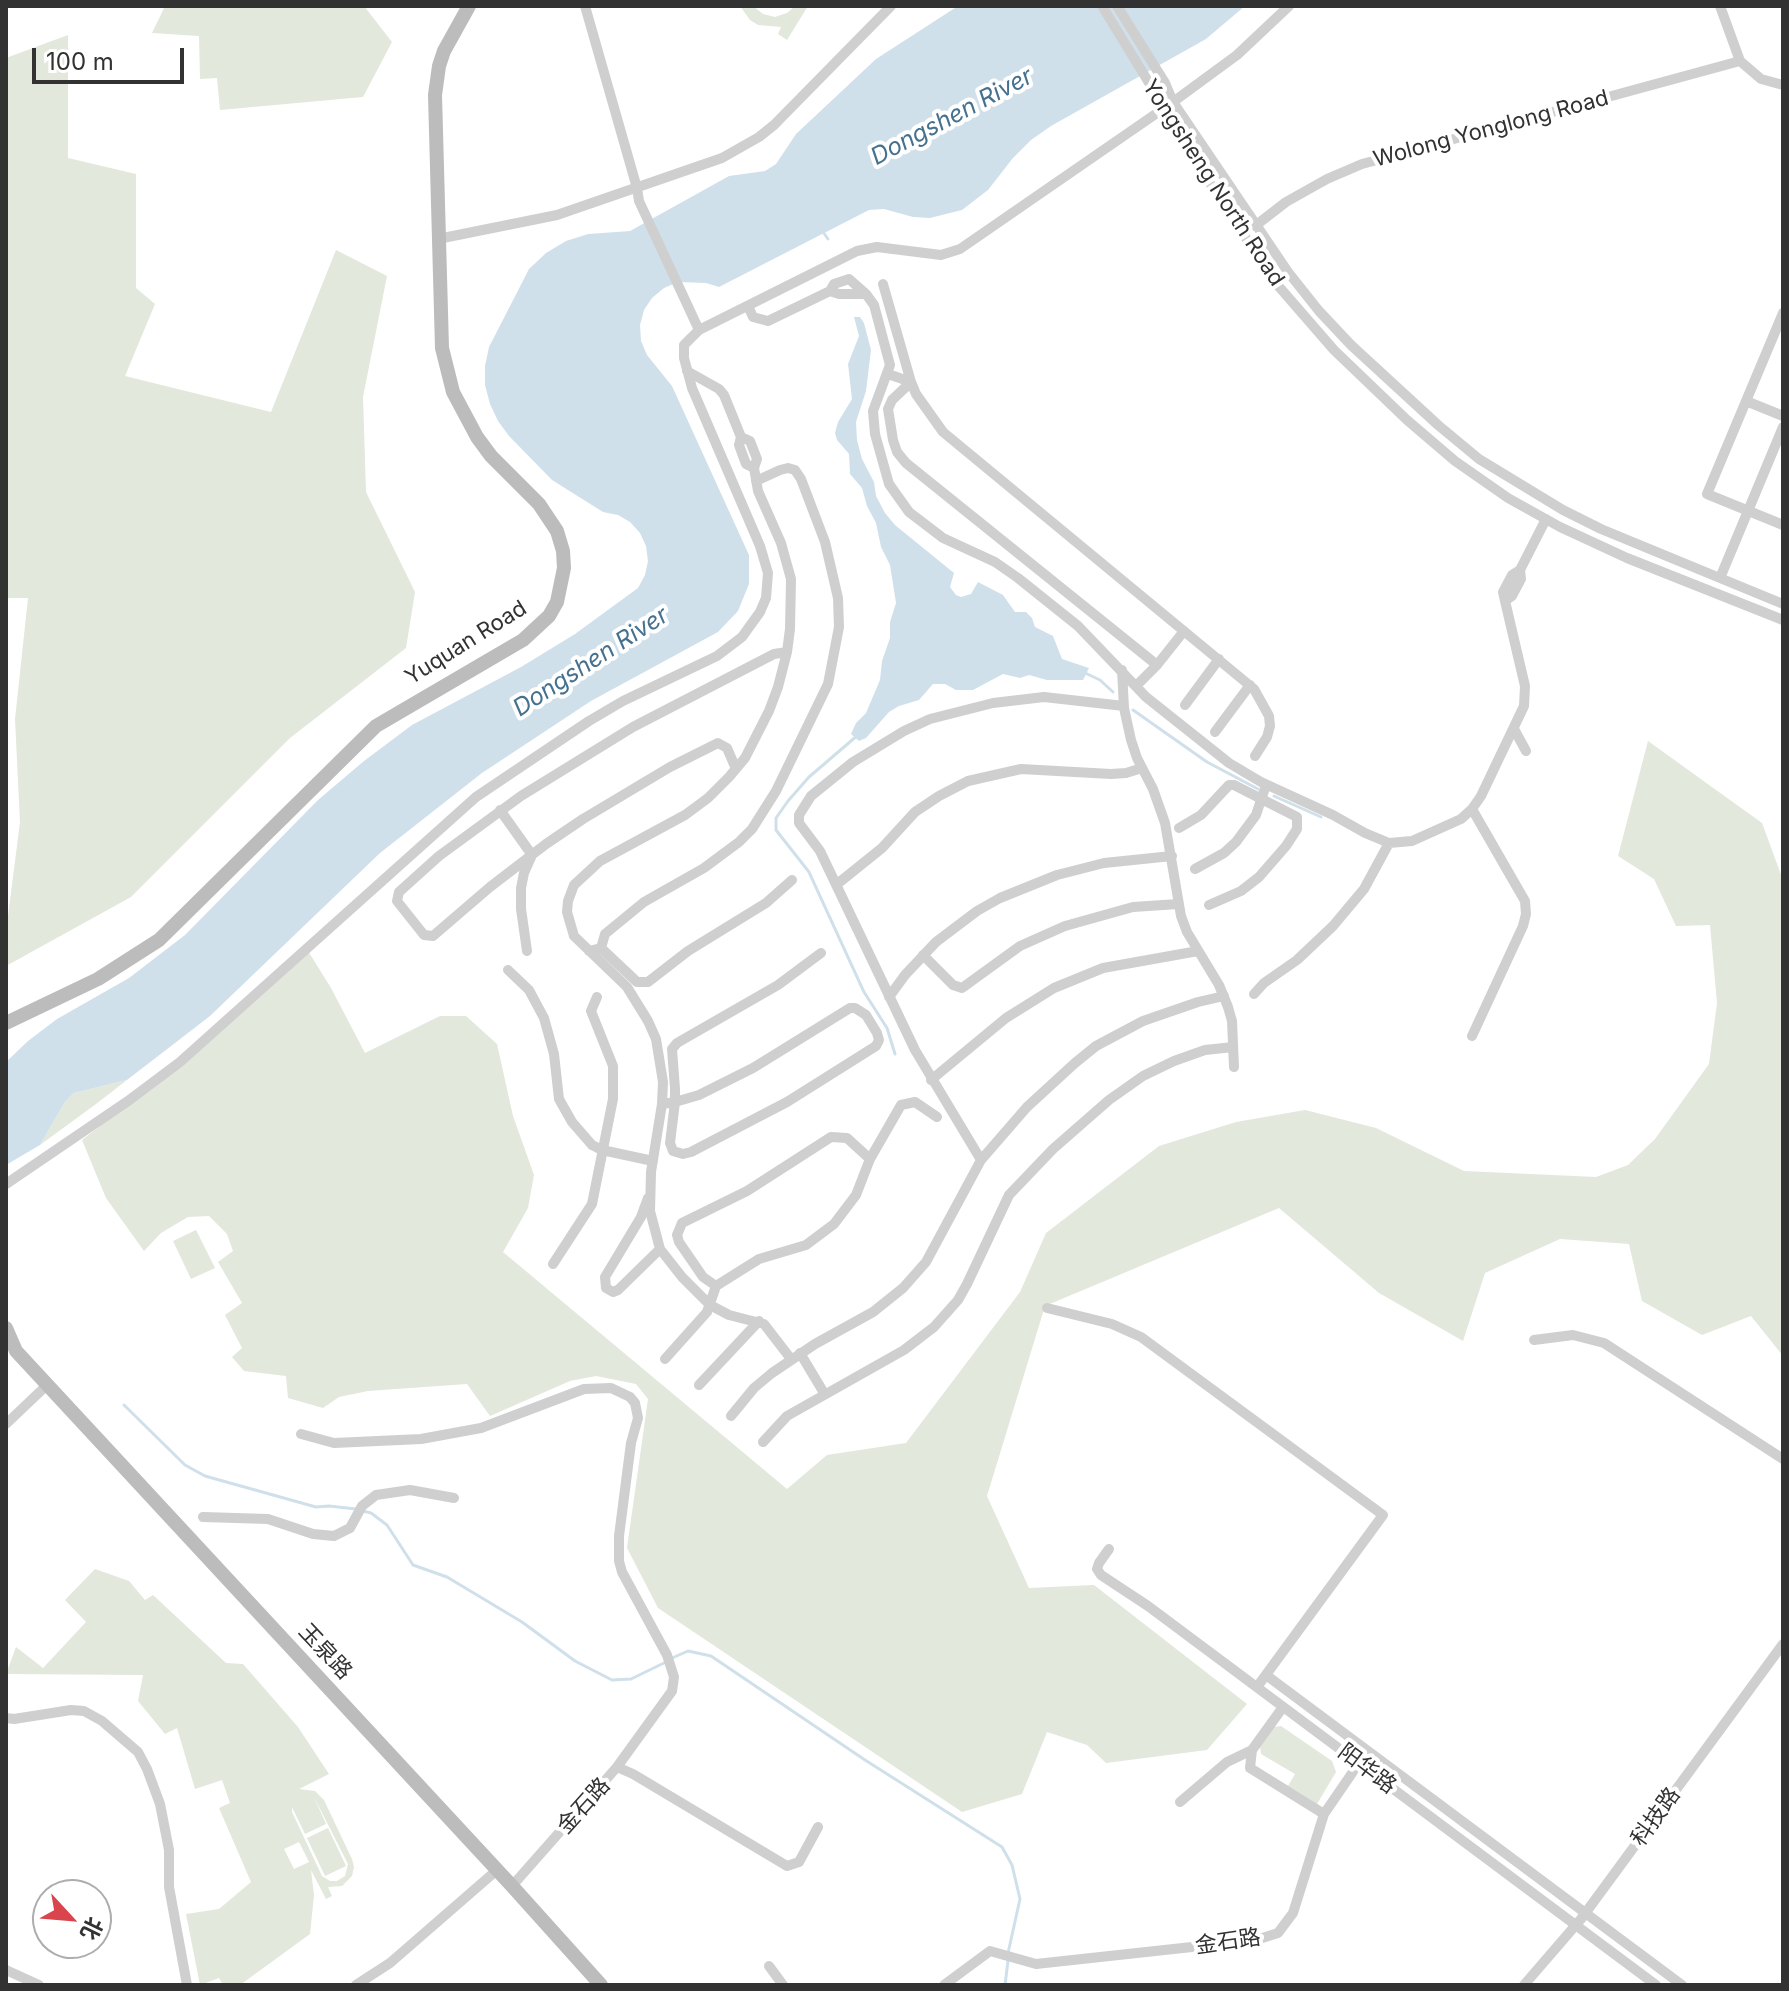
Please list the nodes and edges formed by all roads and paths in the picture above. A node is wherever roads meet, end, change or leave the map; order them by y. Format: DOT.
graph roads {
  1 [pos="469,6"];
  2 [pos="585,6"];
  3 [pos="891,6"];
  4 [pos="1102,6"];
  5 [pos="1117,6"];
  6 [pos="1289,6"];
  7 [pos="1720,6"];
  8 [pos="1740,61"];
  9 [pos="1783,85"];
  10 [pos="1173,102"];
  11 [pos="1162,110"];
  12 [pos="637,188"];
  13 [pos="1255,226"];
  14 [pos="438,239"];
  15 [pos="883,284"];
  16 [pos="748,306"];
  17 [pos="1783,313"];
  18 [pos="699,330"];
  19 [pos="687,371"];
  20 [pos="888,374"];
  21 [pos="911,382"];
  22 [pos="1746,401"];
  23 [pos="1783,416"];
  24 [pos="1783,427"];
  25 [pos="756,481"];
  26 [pos="1748,511"];
  27 [pos="1546,519"];
  28 [pos="1783,525"];
  29 [pos="1720,578"];
  30 [pos="1783,604"];
  31 [pos="1783,620"];
  32 [pos="1184,631"];
  33 [pos="787,652"];
  34 [pos="1219,659"];
  35 [pos="1157,665"];
  36 [pos="1122,670"];
  37 [pos="1250,685"];
  38 [pos="1136,686"];
  39 [pos="1185,705"];
  40 [pos="1124,706"];
  41 [pos="1514,729"];
  42 [pos="1215,732"];
  43 [pos="1526,751"];
  44 [pos="1255,756"];
  45 [pos="1142,768"];
  46 [pos="736,769"];
  47 [pos="1266,785"];
  48 [pos="1262,800"];
  49 [pos="1472,809"];
  50 [pos="500,810"];
  51 [pos="1179,828"];
  52 [pos="1389,843"];
  53 [pos="532,855"];
  54 [pos="1172,856"];
  55 [pos="1195,869"];
  56 [pos="792,880"];
  57 [pos="836,885"];
  58 [pos="1178,904"];
  59 [pos="1209,905"];
  60 [pos="601,948"];
  61 [pos="527,951"];
  62 [pos="589,951"];
  63 [pos="1198,951"];
  64 [pos="821,953"];
  65 [pos="923,955"];
  66 [pos="508,970"];
  67 [pos="1254,994"];
  68 [pos="1224,996"];
  69 [pos="597,997"];
  70 [pos="889,997"];
  71 [pos="6,1023"];
  72 [pos="1472,1036"];
  73 [pos="1233,1047"];
  74 [pos="1234,1067"];
  75 [pos="931,1080"];
  76 [pos="675,1102"];
  77 [pos="662,1104"];
  78 [pos="937,1117"];
  79 [pos="602,1150"];
  80 [pos="870,1159"];
  81 [pos="981,1160"];
  82 [pos="653,1161"];
  83 [pos="6,1184"];
  84 [pos="650,1193"];
  85 [pos="660,1249"];
  86 [pos="553,1264"];
  87 [pos="716,1286"];
  88 [pos="710,1305"];
  89 [pos="1047,1308"];
  90 [pos="759,1321"];
  91 [pos="6,1328"];
  92 [pos="1534,1340"];
  93 [pos="796,1356"];
  94 [pos="665,1359"];
  95 [pos="47,1385"];
  96 [pos="699,1385"];
  97 [pos="824,1393"];
  98 [pos="731,1416"];
  99 [pos="6,1424"];
  100 [pos="301,1434"];
  101 [pos="763,1442"];
  102 [pos="1783,1459"];
  103 [pos="454,1498"];
  104 [pos="203,1517"];
  105 [pos="1109,1549"];
  106 [pos="1783,1644"];
  107 [pos="1266,1675"];
  108 [pos="1257,1687"];
  109 [pos="1283,1707"];
  110 [pos="6,1718"];
  111 [pos="1252,1750"];
  112 [pos="1359,1763"];
  113 [pos="617,1767"];
  114 [pos="1180,1802"];
  115 [pos="1324,1814"];
  116 [pos="818,1827"];
  117 [pos="497,1870"];
  118 [pos="512,1886"];
  119 [pos="1586,1913"];
  120 [pos="1576,1925"];
  121 [pos="769,1966"];
  122 [pos="6,1970"];
  123 [pos="39,1985"];
  124 [pos="187,1985"];
  125 [pos="356,1985"];
  126 [pos="601,1985"];
  127 [pos="783,1985"];
  128 [pos="944,1985"];
  129 [pos="1524,1985"];
  130 [pos="1656,1985"];
  131 [pos="1682,1985"];
  1 -- 14 [label="street, Yuquan Road"];
  2 -- 12 [label="street"];
  3 -- 12 [label="street"];
  4 -- 11 [label="street, Yongsheng North Road"];
  5 -- 10 [label="street, Yongsheng North Road"];
  6 -- 10 [label="street"];
  7 -- 8 [label="street"];
  8 -- 9 [label="street"];
  8 -- 13 [label="street, Wolong Yonglong Road"];
  10 -- 11 [label="street"];
  10 -- 13 [label="street, Yongsheng North Road"];
  11 -- 16 [label="street"];
  11 -- 27 [label="street, Yongsheng North Road"];
  12 -- 14 [label="street"];
  12 -- 18 [label="street"];
  13 -- 29 [label="street, Yongsheng North Road"];
  14 -- 71 [label="street, Yuquan Road"];
  15 -- 21 [label="street"];
  16 -- 18 [label="street"];
  16 -- 20 [label="street"];
  17 -- 22 [label="street"];
  18 -- 19 [label="street"];
  19 -- 25 [label="street"];
  19 -- 83 [label="street"];
  20 -- 21 [label="street"];
  20 -- 36 [label="street"];
  21 -- 32 [label="street"];
  21 -- 35 [label="street"];
  22 -- 23 [label="street"];
  22 -- 26 [label="street"];
  24 -- 26 [label="street"];
  25 -- 33 [label="street"];
  25 -- 60 [label="street"];
  26 -- 28 [label="street"];
  26 -- 29 [label="street"];
  27 -- 31 [label="street, Yongsheng North Road"];
  27 -- 41 [label="street"];
  29 -- 30 [label="street, Yongsheng North Road"];
  32 -- 34 [label="street"];
  32 -- 35 [label="street"];
  33 -- 46 [label="street"];
  33 -- 50 [label="street"];
  34 -- 37 [label="street"];
  34 -- 39 [label="street"];
  35 -- 38 [label="street"];
  36 -- 38 [label="street"];
  36 -- 40 [label="street"];
  37 -- 42 [label="street"];
  37 -- 44 [label="street"];
  38 -- 47 [label="street"];
  40 -- 45 [label="street"];
  40 -- 57 [label="street"];
  41 -- 43 [label="street"];
  41 -- 49 [label="street"];
  45 -- 54 [label="street"];
  45 -- 57 [label="street"];
  46 -- 53 [label="street"];
  46 -- 62 [label="street"];
  47 -- 48 [label="street"];
  47 -- 52 [label="street"];
  48 -- 51 [label="street"];
  48 -- 55 [label="street"];
  48 -- 59 [label="street"];
  49 -- 52 [label="street"];
  49 -- 72 [label="street"];
  50 -- 53 [label="street"];
  50 -- 53 [label="street"];
  52 -- 67 [label="street"];
  53 -- 61 [label="street"];
  54 -- 58 [label="street"];
  54 -- 65 [label="street"];
  56 -- 60 [label="street"];
  57 -- 70 [label="street"];
  58 -- 63 [label="street"];
  58 -- 65 [label="street"];
  60 -- 62 [label="street"];
  62 -- 77 [label="street"];
  63 -- 68 [label="street"];
  63 -- 75 [label="street"];
  64 -- 76 [label="street"];
  65 -- 70 [label="street"];
  66 -- 79 [label="street"];
  68 -- 73 [label="street"];
  68 -- 81 [label="street"];
  69 -- 79 [label="street"];
  70 -- 75 [label="street"];
  73 -- 74 [label="street"];
  73 -- 97 [label="street"];
  75 -- 81 [label="street"];
  76 -- 76 [label="street"];
  76 -- 77 [label="street"];
  77 -- 82 [label="street"];
  78 -- 80 [label="street"];
  79 -- 82 [label="street"];
  79 -- 86 [label="street"];
  80 -- 87 [label="street"];
  80 -- 87 [label="street"];
  81 -- 93 [label="street"];
  82 -- 84 [label="street"];
  84 -- 85 [label="street"];
  84 -- 85 [label="street"];
  85 -- 88 [label="street"];
  87 -- 88 [label="street"];
  88 -- 90 [label="street"];
  88 -- 94 [label="street"];
  89 -- 107 [label="street"];
  90 -- 93 [label="street"];
  90 -- 96 [label="street"];
  91 -- 95 [label="street"];
  92 -- 102 [label="street"];
  93 -- 97 [label="street"];
  93 -- 98 [label="street"];
  95 -- 99 [label="street"];
  95 -- 117 [label="street, 玉泉路"];
  97 -- 101 [label="street"];
  100 -- 113 [label="street"];
  103 -- 104 [label="street"];
  105 -- 108 [label="street, 阳华路"];
  106 -- 119 [label="street, 科技路"];
  107 -- 108 [label="street"];
  107 -- 119 [label="street, 阳华路"];
  108 -- 109 [label="street, 阳华路"];
  109 -- 111 [label="street"];
  109 -- 112 [label="street, 阳华路"];
  110 -- 124 [label="street"];
  111 -- 114 [label="street"];
  111 -- 115 [label="street"];
  112 -- 115 [label="street, 金石路"];
  112 -- 120 [label="street, 阳华路"];
  113 -- 116 [label="street, 金石路"];
  113 -- 118 [label="street, 金石路"];
  115 -- 128 [label="street, 金石路"];
  117 -- 118 [label="street, 玉泉路"];
  117 -- 125 [label="street"];
  118 -- 126 [label="street, 玉泉路"];
  119 -- 120 [label="street, 科技路"];
  119 -- 131 [label="street, 阳华路"];
  120 -- 129 [label="street, 科技路"];
  120 -- 130 [label="street, 阳华路"];
  121 -- 127 [label="street"];
  122 -- 123 [label="street"];
}
